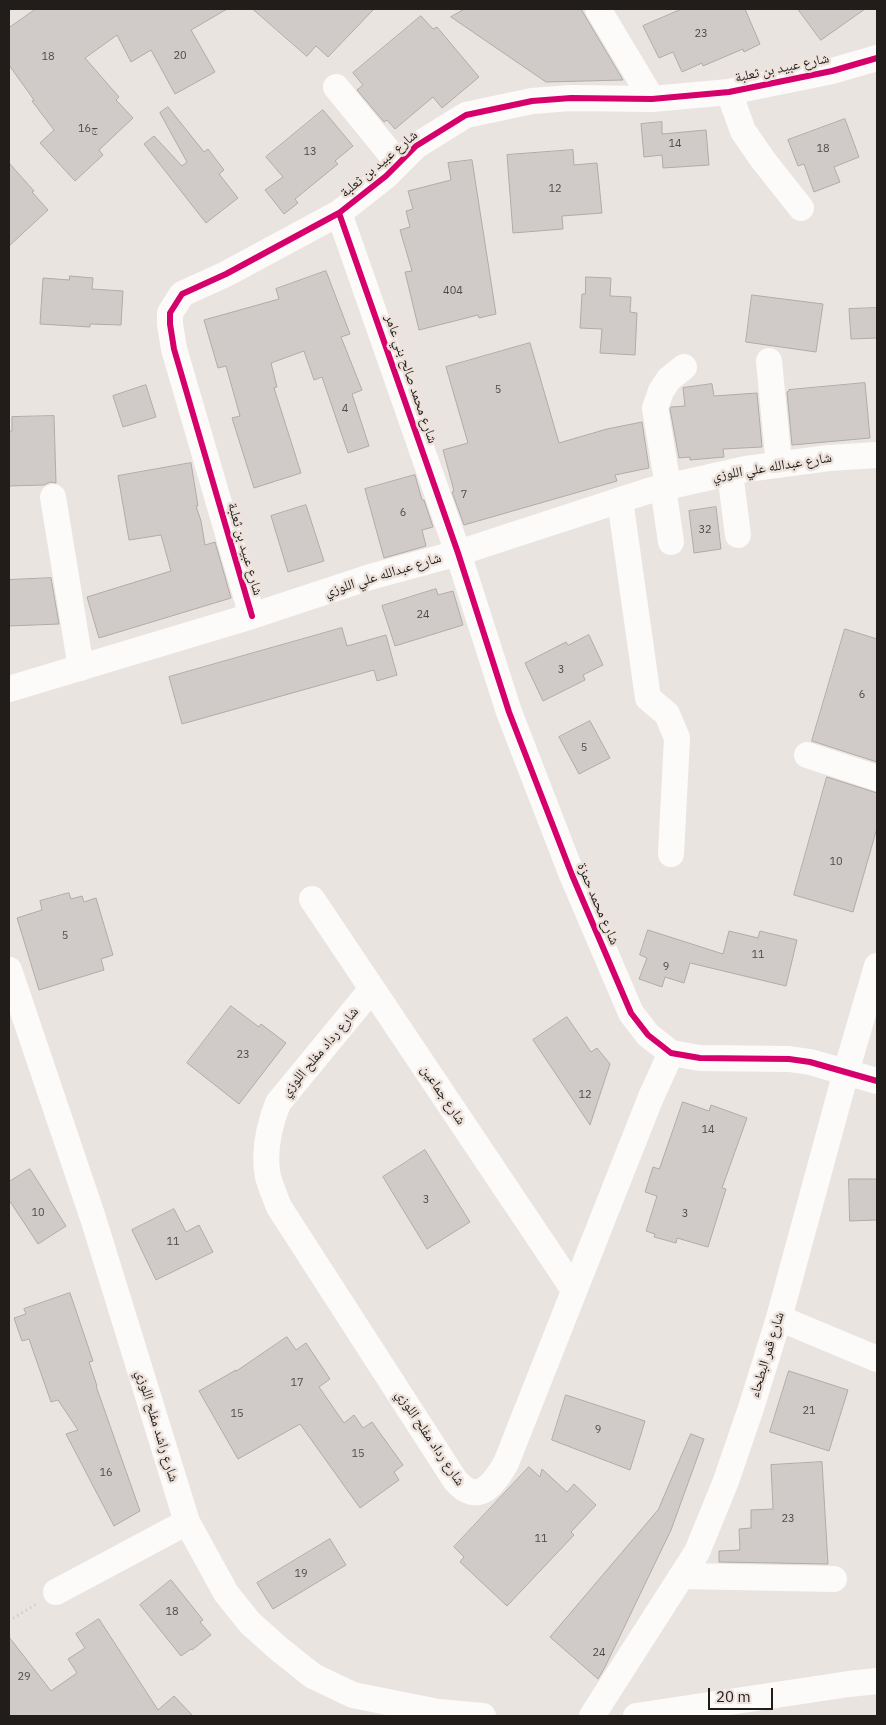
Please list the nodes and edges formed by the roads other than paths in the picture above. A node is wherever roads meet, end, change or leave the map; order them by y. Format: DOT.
graph roads {
  1 [pos="598,9"];
  2 [pos="877,58"];
  3 [pos="336,87"];
  4 [pos="729,92"];
  5 [pos="652,99"];
  6 [pos="398,163"];
  7 [pos="801,208"];
  8 [pos="339,213"];
  9 [pos="769,361"];
  10 [pos="684,367"];
  11 [pos="877,455"];
  12 [pos="779,465"];
  13 [pos="730,472"];
  14 [pos="665,486"];
  15 [pos="53,497"];
  16 [pos="620,500"];
  17 [pos="738,535"];
  18 [pos="671,542"];
  19 [pos="458,553"];
  20 [pos="252,616"];
  21 [pos="81,668"];
  22 [pos="9,689"];
  23 [pos="807,755"];
  24 [pos="877,778"];
  25 [pos="671,854"];
  26 [pos="312,899"];
  27 [pos="877,966"];
  28 [pos="9,970"];
  29 [pos="372,990"];
  30 [pos="672,1053"];
  31 [pos="846,1072"];
  32 [pos="877,1081"];
  33 [pos="574,1290"];
  34 [pos="779,1318"];
  35 [pos="877,1359"];
  36 [pos="187,1522"];
  37 [pos="682,1576"];
  38 [pos="834,1579"];
  39 [pos="56,1592"];
  40 [pos="877,1681"];
  41 [pos="483,1716"];
  42 [pos="592,1716"];
  43 [pos="636,1716"];
  1 -- 5 [label="street"];
  2 -- 4 [label="street, شارع عبيد بن ثعلبة"];
  3 -- 6 [label="street"];
  4 -- 5 [label="street, شارع عبيد بن ثعلبة"];
  4 -- 7 [label="street"];
  5 -- 6 [label="street, شارع عبيد بن ثعلبة"];
  6 -- 8 [label="street, شارع عبيد بن ثعلبة"];
  8 -- 19 [label="street, شارع محمد صالح بني عامر"];
  8 -- 20 [label="street, شارع عبيد بن ثعلبة"];
  9 -- 12 [label="street"];
  10 -- 14 [label="street"];
  11 -- 12 [label="street, شارع عبدالله علي اللوزي"];
  12 -- 13 [label="street, شارع عبدالله علي اللوزي"];
  13 -- 14 [label="street, شارع عبدالله علي اللوزي"];
  13 -- 17 [label="street"];
  14 -- 16 [label="street, شارع عبدالله علي اللوزي"];
  14 -- 18 [label="street"];
  15 -- 21 [label="street"];
  16 -- 19 [label="street, شارع عبدالله علي اللوزي"];
  16 -- 25 [label="street"];
  19 -- 20 [label="street, شارع عبدالله علي اللوزي"];
  19 -- 30 [label="street, شارع محمد حمزة"];
  20 -- 21 [label="street, شارع عبدالله علي اللوزي"];
  21 -- 22 [label="street, شارع عبدالله علي اللوزي"];
  23 -- 24 [label="street"];
  26 -- 29 [label="street, شارع جماعين"];
  27 -- 31 [label="street, شارع قمر البطحاء"];
  28 -- 36 [label="street, شارع راشد مفلح اللوزي"];
  29 -- 33 [label="street, شارع جماعين"];
  29 -- 33 [label="street, شارع رداد مفلح اللوزي"];
  30 -- 31 [label="street, شارع محمد حمزة"];
  30 -- 33 [label="street, شارع رداد مفلح اللوزي"];
  31 -- 32 [label="street, شارع محمد حمزة"];
  31 -- 34 [label="street, شارع قمر البطحاء"];
  34 -- 35 [label="street"];
  34 -- 37 [label="street, شارع قمر البطحاء"];
  36 -- 39 [label="street"];
  36 -- 41 [label="street, شارع راشد مفلح اللوزي"];
  37 -- 38 [label="street"];
  37 -- 42 [label="street, شارع قمر البطحاء"];
  40 -- 43 [label="street"];
}
